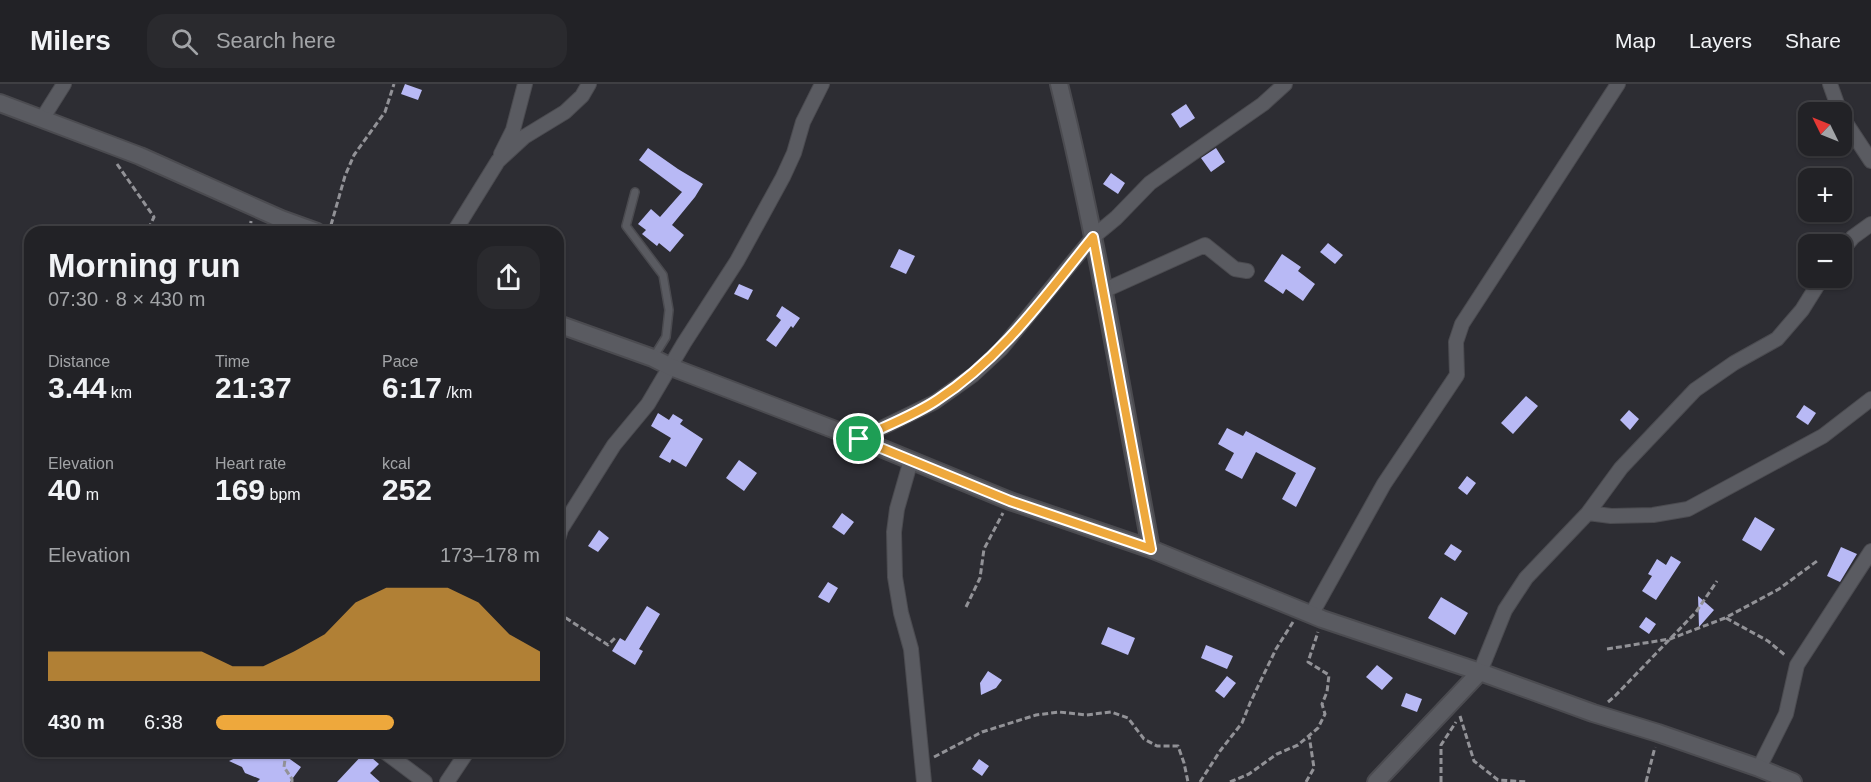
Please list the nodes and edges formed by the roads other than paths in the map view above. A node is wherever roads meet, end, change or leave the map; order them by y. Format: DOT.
graph roads {
  1 [pos="64,84"];
  2 [pos="525,84"];
  3 [pos="589,84"];
  4 [pos="822,84"];
  5 [pos="1059,84"];
  6 [pos="1285,84"];
  7 [pos="1618,84"];
  8 [pos="1830,84"];
  9 [pos="1836,102"];
  10 [pos="0,103"];
  11 [pos="42,119"];
  12 [pos="1852,132"];
  13 [pos="498,161"];
  14 [pos="1871,161"];
  15 [pos="635,192"];
  16 [pos="1871,224"];
  17 [pos="289,226"];
  18 [pos="458,226"];
  19 [pos="1093,237"];
  20 [pos="1852,238"];
  21 [pos="1247,271"];
  22 [pos="1816,288"];
  23 [pos="1103,291"];
  24 [pos="564,326"];
  25 [pos="653,358"];
  26 [pos="671,367"];
  27 [pos="1871,399"];
  28 [pos="859,439"];
  29 [pos="911,460"];
  30 [pos="1588,513"];
  31 [pos="564,524"];
  32 [pos="1151,549"];
  33 [pos="1871,551"];
  34 [pos="1311,615"];
  35 [pos="1480,672"];
  36 [pos="392,757"];
  37 [pos="464,757"];
  38 [pos="1759,768"];
  39 [pos="425,782"];
  40 [pos="447,782"];
  41 [pos="924,782"];
  42 [pos="1376,782"];
  43 [pos="1793,782"];
  1 -- 11 [label="street"];
  2 -- 13 [label="street"];
  3 -- 13 [label="street"];
  4 -- 26 [label="street"];
  5 -- 19 [label="street"];
  6 -- 19 [label="street"];
  7 -- 34 [label="street"];
  8 -- 9 [label="street"];
  10 -- 11 [label="street"];
  11 -- 17 [label="street"];
  12 -- 14 [label="street"];
  13 -- 18 [label="street"];
  15 -- 25 [label="lane"];
  16 -- 20 [label="street"];
  19 -- 23 [label="street"];
  19 -- 28 [label="street"];
  21 -- 23 [label="street"];
  22 -- 30 [label="street"];
  23 -- 32 [label="street"];
  24 -- 25 [label="street"];
  25 -- 26 [label="street"];
  26 -- 28 [label="street"];
  26 -- 31 [label="street"];
  27 -- 30 [label="street"];
  28 -- 29 [label="street"];
  29 -- 32 [label="street"];
  29 -- 41 [label="street"];
  30 -- 35 [label="street"];
  32 -- 34 [label="street"];
  33 -- 38 [label="street"];
  34 -- 35 [label="street"];
  35 -- 38 [label="street"];
  35 -- 42 [label="street"];
  36 -- 39 [label="street"];
  37 -- 40 [label="street"];
  38 -- 43 [label="street"];
}
